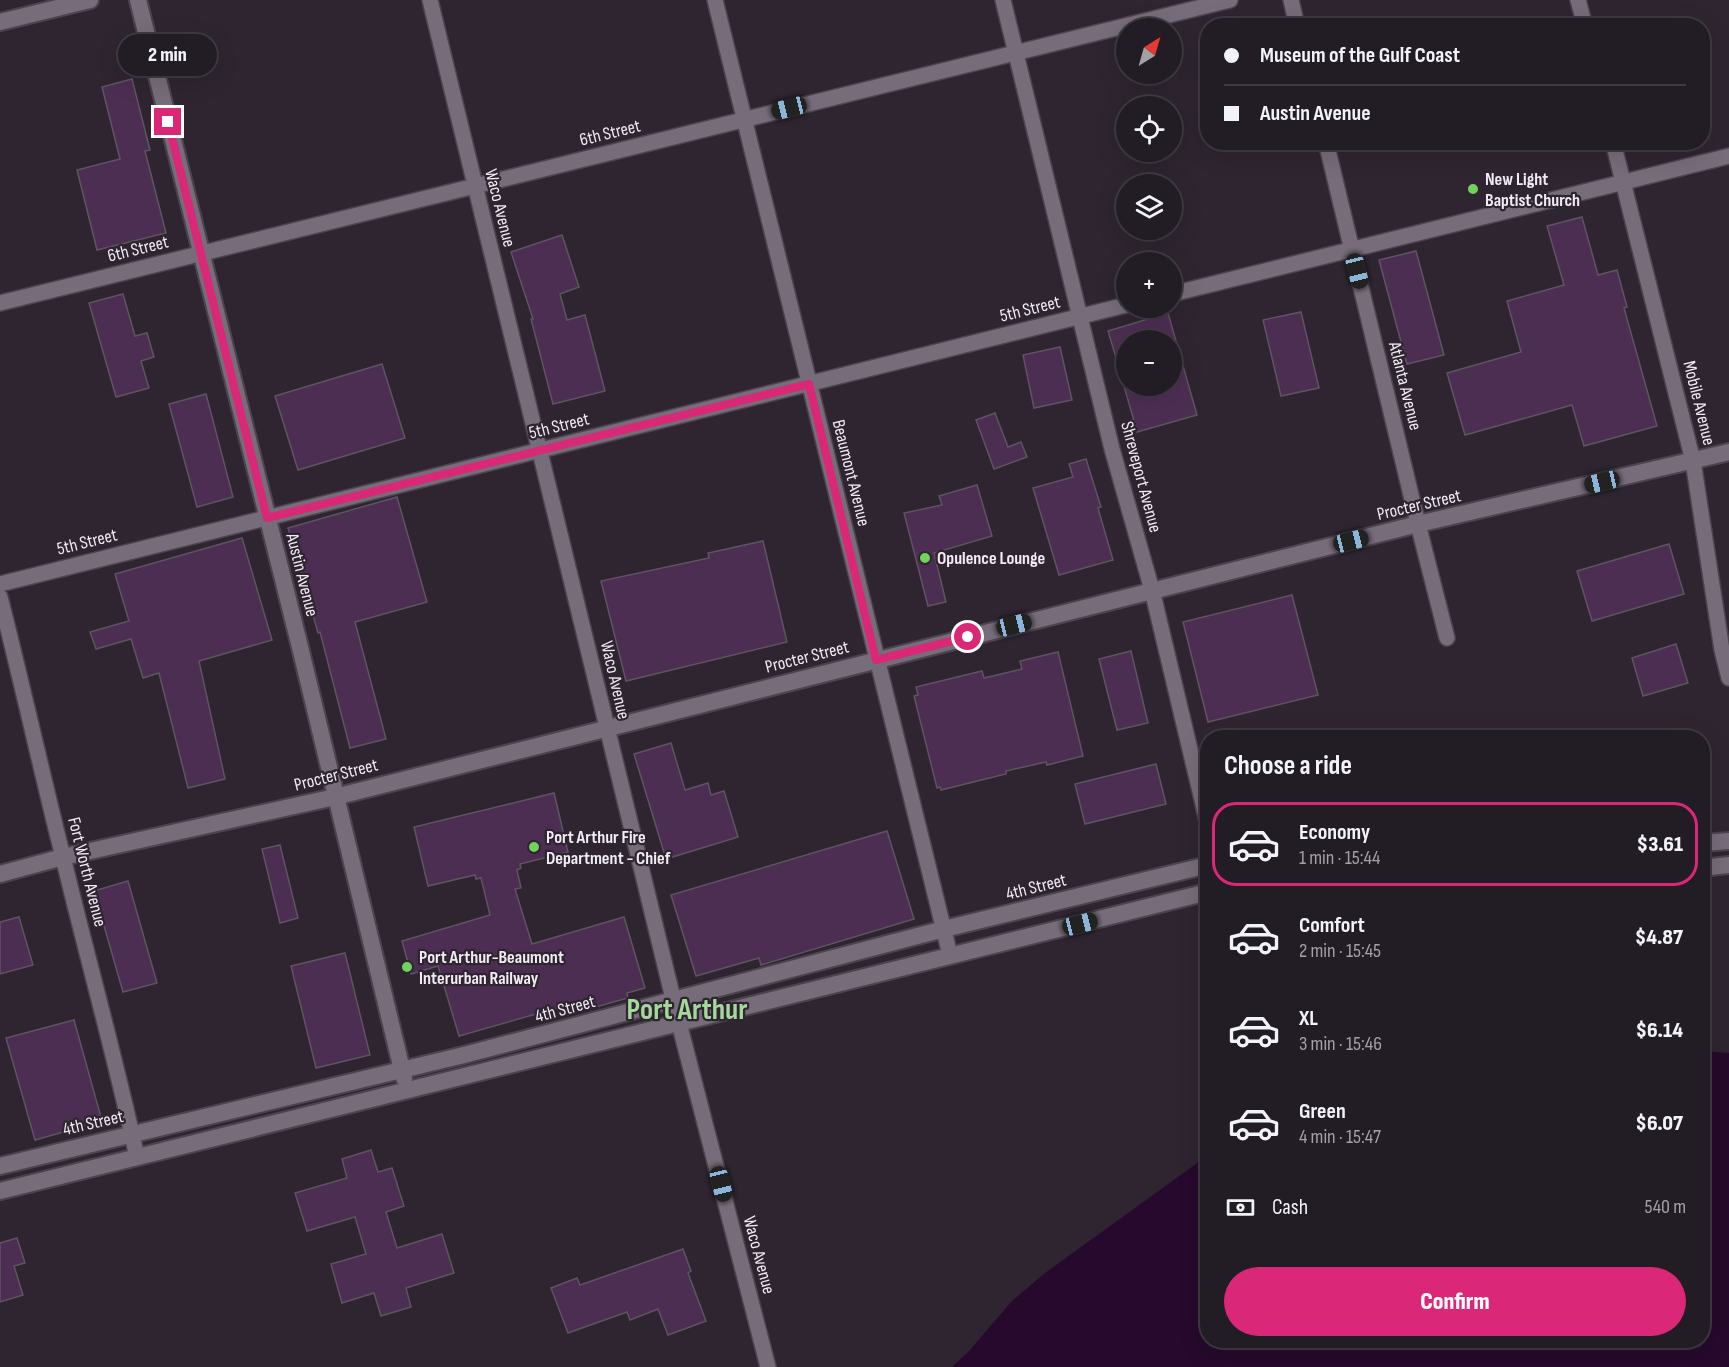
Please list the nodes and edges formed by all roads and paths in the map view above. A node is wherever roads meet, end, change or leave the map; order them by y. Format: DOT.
graph roads {
  1 [pos="90,0"];
  2 [pos="138,0"];
  3 [pos="430,0"];
  4 [pos="716,0"];
  5 [pos="1003,0"];
  6 [pos="1230,0"];
  7 [pos="1291,0"];
  8 [pos="1578,0"];
  9 [pos="1295,18"];
  10 [pos="1583,18"];
  11 [pos="0,22"];
  12 [pos="1016,53"];
  13 [pos="744,120"];
  14 [pos="1328,150"];
  15 [pos="1615,150"];
  16 [pos="1729,156"];
  17 [pos="1623,182"];
  18 [pos="474,186"];
  19 [pos="1351,249"];
  20 [pos="200,254"];
  21 [pos="1182,291"];
  22 [pos="0,303"];
  23 [pos="1116,308"];
  24 [pos="1080,317"];
  25 [pos="809,384"];
  26 [pos="540,450"];
  27 [pos="1729,452"];
  28 [pos="1693,461"];
  29 [pos="267,518"];
  30 [pos="1418,524"];
  31 [pos="0,584"];
  32 [pos="1152,590"];
  33 [pos="0,597"];
  34 [pos="1447,638"];
  35 [pos="876,660"];
  36 [pos="1729,678"];
  37 [pos="606,727"];
  38 [pos="1200,791"];
  39 [pos="334,796"];
  40 [pos="1729,841"];
  41 [pos="1710,842"];
  42 [pos="63,857"];
  43 [pos="1729,865"];
  44 [pos="1200,867"];
  45 [pos="1710,867"];
  46 [pos="0,874"];
  47 [pos="1200,894"];
  48 [pos="944,929"];
  49 [pos="950,955"];
  50 [pos="673,1001"];
  51 [pos="679,1023"];
  52 [pos="401,1069"];
  53 [pos="407,1091"];
  54 [pos="132,1134"];
  55 [pos="137,1157"];
  56 [pos="0,1166"];
  57 [pos="0,1191"];
  58 [pos="768,1367"];
  1 -- 11 [label="street"];
  2 -- 20 [label="street, Austin Avenue"];
  3 -- 18 [label="street, Waco Avenue"];
  4 -- 13 [label="street, Beaumont Avenue"];
  5 -- 12 [label="street, Shreveport Avenue"];
  6 -- 12 [label="street, 6th Street"];
  7 -- 9 [label="street"];
  8 -- 10 [label="street"];
  12 -- 13 [label="street, 6th Street"];
  12 -- 24 [label="street, Shreveport Avenue"];
  13 -- 18 [label="street, 6th Street"];
  13 -- 25 [label="street, Beaumont Avenue"];
  14 -- 19 [label="street, Atlanta Avenue"];
  15 -- 17 [label="street, Mobile Avenue"];
  16 -- 17 [label="street"];
  17 -- 19 [label="street"];
  17 -- 28 [label="street, Mobile Avenue"];
  18 -- 20 [label="street, 6th Street"];
  18 -- 26 [label="street, Waco Avenue"];
  19 -- 21 [label="street"];
  19 -- 30 [label="street, Atlanta Avenue"];
  20 -- 22 [label="street, 6th Street"];
  20 -- 29 [label="street, Austin Avenue"];
  23 -- 24 [label="street, 5th Street"];
  24 -- 25 [label="street, 5th Street"];
  24 -- 32 [label="street, Shreveport Avenue"];
  25 -- 26 [label="street, 5th Street"];
  25 -- 35 [label="street, Beaumont Avenue"];
  26 -- 29 [label="street, 5th Street"];
  26 -- 37 [label="street, Waco Avenue"];
  27 -- 28 [label="street, Procter Street"];
  28 -- 30 [label="street, Procter Street"];
  28 -- 36 [label="street, Mobile Avenue"];
  29 -- 31 [label="street, 5th Street"];
  29 -- 39 [label="street, Austin Avenue"];
  30 -- 32 [label="street, Procter Street"];
  30 -- 34 [label="street, Atlanta Avenue"];
  32 -- 35 [label="street, Procter Street"];
  32 -- 38 [label="street, Shreveport Avenue"];
  33 -- 42 [label="street, Fort Worth Avenue"];
  35 -- 37 [label="street, Procter Street"];
  35 -- 48 [label="street, Beaumont Avenue"];
  37 -- 39 [label="street, Procter Street"];
  37 -- 50 [label="street, Waco Avenue"];
  39 -- 42 [label="street, Procter Street"];
  39 -- 52 [label="street, Austin Avenue"];
  40 -- 41 [label="street"];
  42 -- 46 [label="street, Procter Street"];
  42 -- 54 [label="street, Fort Worth Avenue"];
  43 -- 45 [label="street"];
  44 -- 48 [label="street, 4th Street"];
  47 -- 49 [label="street"];
  48 -- 49 [label="street, Beaumont Avenue"];
  48 -- 50 [label="street, 4th Street"];
  49 -- 51 [label="street"];
  50 -- 51 [label="street, Waco Avenue"];
  50 -- 52 [label="street, 4th Street"];
  51 -- 53 [label="street"];
  51 -- 58 [label="street, Waco Avenue"];
  52 -- 53 [label="street, Austin Avenue"];
  52 -- 54 [label="street, 4th Street"];
  53 -- 55 [label="street"];
  54 -- 55 [label="street, Fort Worth Avenue"];
  54 -- 56 [label="street, 4th Street"];
  55 -- 57 [label="street"];
}
